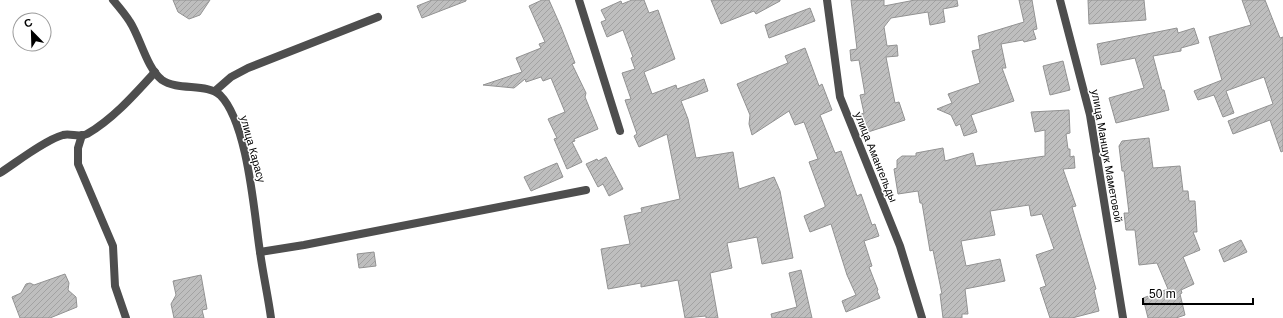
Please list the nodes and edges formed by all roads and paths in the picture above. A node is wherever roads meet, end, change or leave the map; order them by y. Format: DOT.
graph roads {
  1 [pos="113,0"];
  2 [pos="579,0"];
  3 [pos="826,0"];
  4 [pos="1060,0"];
  5 [pos="378,17"];
  6 [pos="155,72"];
  7 [pos="215,91"];
  8 [pos="620,131"];
  9 [pos="82,135"];
  10 [pos="0,173"];
  11 [pos="586,190"];
  12 [pos="260,252"];
  13 [pos="126,318"];
  14 [pos="272,318"];
  15 [pos="922,318"];
  16 [pos="1123,318"];
  1 -- 6 [label="street"];
  2 -- 8 [label="street"];
  3 -- 15 [label="street, улица Амангельды"];
  4 -- 16 [label="street, улица Маншук Маметовой"];
  5 -- 7 [label="street"];
  6 -- 7 [label="street"];
  6 -- 9 [label="street"];
  7 -- 12 [label="street, улица Карасу"];
  9 -- 10 [label="street"];
  9 -- 13 [label="street"];
  11 -- 12 [label="street"];
  12 -- 14 [label="street, улица Карасу"];
}
